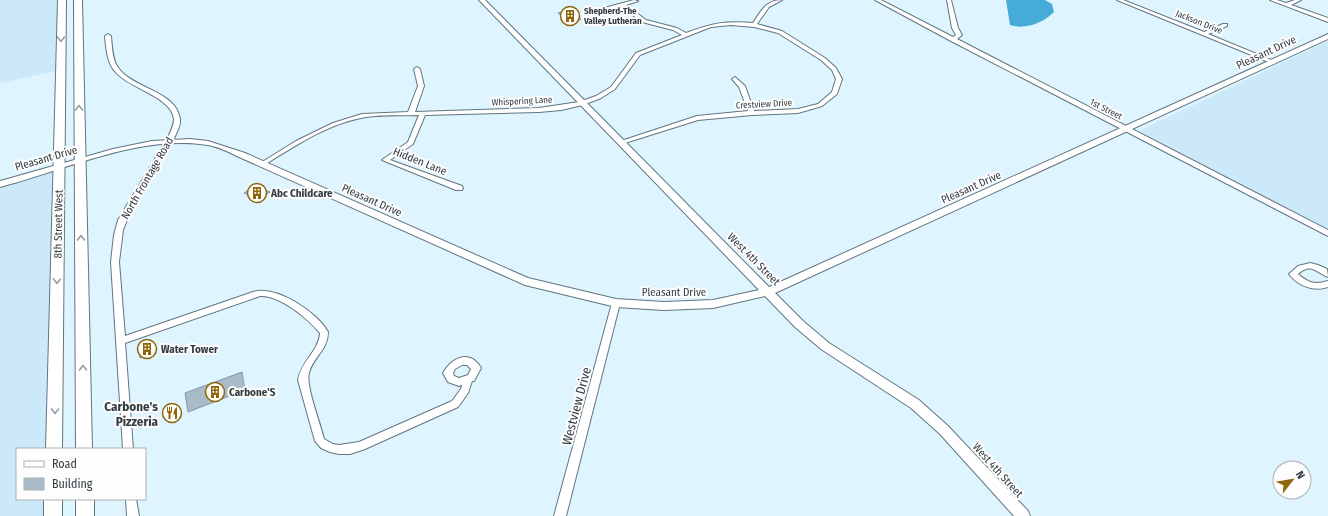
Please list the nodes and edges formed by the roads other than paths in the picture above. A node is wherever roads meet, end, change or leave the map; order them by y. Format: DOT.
graph roads {
  1 [pos="62,0"];
  2 [pos="78,0"];
  3 [pos="482,0"];
  4 [pos="636,0"];
  5 [pos="780,0"];
  6 [pos="876,0"];
  7 [pos="949,0"];
  8 [pos="1118,0"];
  9 [pos="1272,0"];
  10 [pos="1298,0"];
  11 [pos="622,4"];
  12 [pos="1287,5"];
  13 [pos="606,8"];
  14 [pos="1328,20"];
  15 [pos="754,25"];
  16 [pos="1225,25"];
  17 [pos="955,28"];
  18 [pos="939,33"];
  19 [pos="1204,34"];
  20 [pos="685,35"];
  21 [pos="108,36"];
  22 [pos="1328,36"];
  23 [pos="953,40"];
  24 [pos="1273,62"];
  25 [pos="417,69"];
  26 [pos="735,79"];
  27 [pos="582,102"];
  28 [pos="411,113"];
  29 [pos="423,113"];
  30 [pos="752,113"];
  31 [pos="1126,129"];
  32 [pos="169,141"];
  33 [pos="623,142"];
  34 [pos="79,161"];
  35 [pos="262,164"];
  36 [pos="59,167"];
  37 [pos="0,184"];
  38 [pos="459,188"];
  39 [pos="1328,233"];
  40 [pos="1327,271"];
  41 [pos="1328,284"];
  42 [pos="769,291"];
  43 [pos="616,303"];
  44 [pos="121,341"];
  45 [pos="468,380"];
  46 [pos="54,448"];
  47 [pos="84,448"];
  48 [pos="128,448"];
  49 [pos="53,500"];
  50 [pos="85,500"];
  51 [pos="132,500"];
  52 [pos="53,516"];
  53 [pos="85,516"];
  54 [pos="133,516"];
  55 [pos="560,516"];
  56 [pos="1023,516"];
  1 -- 36 [label="highway, 8th Street West, one-way"];
  34 -- 2 [label="highway, 8th Street West, one-way"];
  3 -- 27 [label="street, West 4th Street"];
  4 -- 11 [label="street"];
  5 -- 15 [label="street"];
  6 -- 18 [label="street, 1st Street"];
  7 -- 17 [label="street"];
  8 -- 19 [label="street, Jackson Drive"];
  9 -- 12 [label="street"];
  10 -- 12 [label="street"];
  11 -- 13 [label="street"];
  11 -- 20 [label="street"];
  12 -- 14 [label="street"];
  15 -- 20 [label="street, Whispering Lane"];
  15 -- 30 [label="street, Crestview Drive"];
  16 -- 19 [label="street"];
  17 -- 18 [label="street"];
  17 -- 23 [label="street"];
  18 -- 23 [label="street, 1st Street"];
  19 -- 24 [label="street, Jackson Drive"];
  20 -- 27 [label="street, Whispering Lane"];
  21 -- 32 [label="street, North Frontage Road"];
  22 -- 24 [label="street, Pleasant Drive"];
  23 -- 31 [label="street, 1st Street"];
  24 -- 31 [label="street, Pleasant Drive"];
  25 -- 28 [label="street"];
  26 -- 30 [label="street"];
  27 -- 29 [label="street, Whispering Lane"];
  27 -- 33 [label="street, West 4th Street"];
  28 -- 29 [label="street, Whispering Lane"];
  28 -- 35 [label="street, Whispering Lane"];
  29 -- 38 [label="street, Hidden Lane"];
  30 -- 33 [label="street, Crestview Drive"];
  31 -- 39 [label="street, 1st Street"];
  31 -- 42 [label="street, Pleasant Drive"];
  32 -- 34 [label="street, Pleasant Drive"];
  32 -- 35 [label="street, Pleasant Drive"];
  32 -- 44 [label="street, North Frontage Road"];
  33 -- 42 [label="street, West 4th Street"];
  34 -- 36 [label="street, Pleasant Drive"];
  47 -- 34 [label="highway, 8th Street West, one-way"];
  35 -- 43 [label="street, Pleasant Drive"];
  36 -- 37 [label="street, Pleasant Drive"];
  36 -- 46 [label="highway, 8th Street West, one-way"];
  40 -- 41 [label="street"];
  42 -- 43 [label="street, Pleasant Drive"];
  42 -- 56 [label="street, West 4th Street"];
  43 -- 55 [label="street, Westview Drive"];
  44 -- 45 [label="street"];
  44 -- 48 [label="street, North Frontage Road"];
  49 -- 52 [label="highway"];
  50 -- 53 [label="highway"];
  51 -- 54 [label="street"];
}
